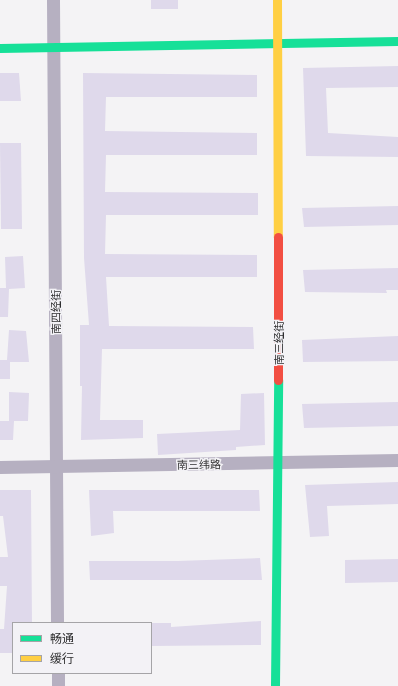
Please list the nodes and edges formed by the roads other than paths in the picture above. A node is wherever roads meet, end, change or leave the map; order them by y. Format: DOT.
graph roads {
  1 [pos="53,0"];
  2 [pos="277,0"];
  3 [pos="398,41"];
  4 [pos="277,43"];
  5 [pos="53,47"];
  6 [pos="0,48"];
  7 [pos="398,460"];
  8 [pos="278,462"];
  9 [pos="55,466"];
  10 [pos="0,467"];
  11 [pos="57,622"];
  12 [pos="58,674"];
  13 [pos="58,686"];
  14 [pos="275,686"];
  1 -- 5 [label="street, 南四经街"];
  2 -- 4 [label="street, 南三经街"];
  3 -- 4 [label="street"];
  4 -- 5 [label="street"];
  4 -- 8 [label="street, 南三经街"];
  5 -- 6 [label="street"];
  5 -- 9 [label="street, 南四经街"];
  7 -- 8 [label="street, 南三纬路"];
  8 -- 9 [label="street, 南三纬路"];
  8 -- 14 [label="street, 南三经街"];
  9 -- 10 [label="street, 南三纬路"];
  9 -- 11 [label="street, 南四经街"];
  12 -- 13 [label="street"];
}
